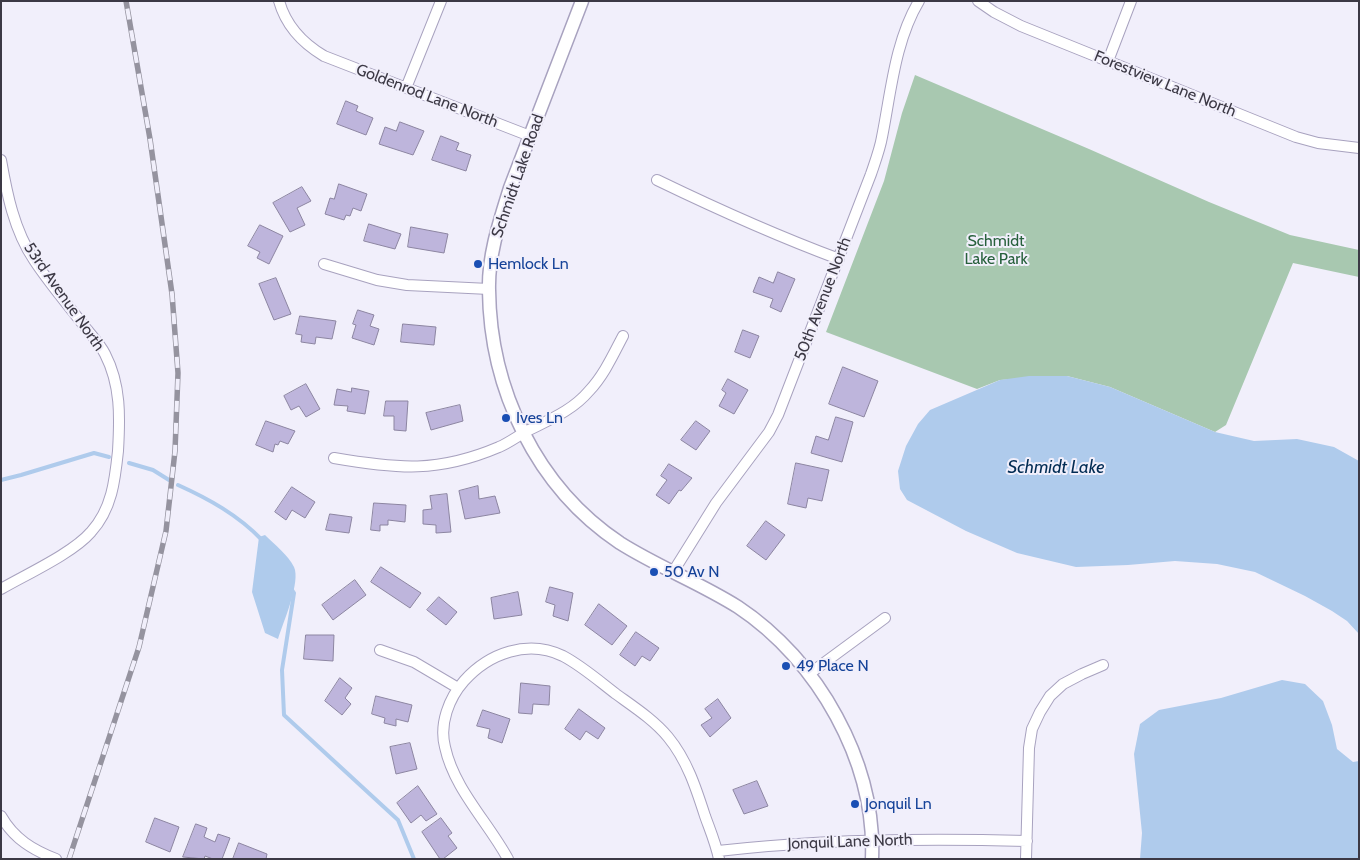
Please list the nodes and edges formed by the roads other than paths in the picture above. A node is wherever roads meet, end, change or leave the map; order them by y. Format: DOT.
graph roads {
  1 [pos="279,1"];
  2 [pos="441,1"];
  3 [pos="582,1"];
  4 [pos="920,1"];
  5 [pos="978,1"];
  6 [pos="1131,1"];
  7 [pos="1108,61"];
  8 [pos="406,88"];
  9 [pos="530,136"];
  10 [pos="1359,148"];
  11 [pos="1,160"];
  12 [pos="658,180"];
  13 [pos="839,259"];
  14 [pos="324,264"];
  15 [pos="489,289"];
  16 [pos="623,336"];
  17 [pos="524,433"];
  18 [pos="334,458"];
  19 [pos="673,572"];
  20 [pos="1,589"];
  21 [pos="885,618"];
  22 [pos="380,650"];
  23 [pos="1103,665"];
  24 [pos="809,674"];
  25 [pos="458,688"];
  26 [pos="1,816"];
  27 [pos="872,841"];
  28 [pos="1027,841"];
  29 [pos="719,855"];
  30 [pos="56,859"];
  31 [pos="508,859"];
  32 [pos="872,859"];
  33 [pos="1026,859"];
  1 -- 8 [label="street, Goldenrod Lane North"];
  2 -- 8 [label="street"];
  3 -- 9 [label="street, Schmidt Lake Road"];
  4 -- 13 [label="street, 50th Avenue North"];
  5 -- 7 [label="street, Forestview Lane North"];
  6 -- 7 [label="street"];
  7 -- 10 [label="street, Forestview Lane North"];
  8 -- 9 [label="street, Goldenrod Lane North"];
  9 -- 15 [label="street, Schmidt Lake Road"];
  11 -- 20 [label="street, 53rd Avenue North"];
  12 -- 13 [label="street"];
  13 -- 19 [label="street, 50th Avenue North"];
  14 -- 15 [label="street"];
  15 -- 17 [label="street, Schmidt Lake Road"];
  16 -- 17 [label="street"];
  17 -- 18 [label="street"];
  17 -- 19 [label="street, Schmidt Lake Road"];
  19 -- 24 [label="street, Schmidt Lake Road"];
  21 -- 24 [label="street"];
  22 -- 25 [label="street"];
  23 -- 28 [label="street"];
  24 -- 27 [label="street, Schmidt Lake Road"];
  25 -- 29 [label="street, Jonquil Lane North"];
  25 -- 31 [label="street, Jonquil Lane North"];
  26 -- 30 [label="street"];
  27 -- 28 [label="street, Jonquil Lane North"];
  27 -- 29 [label="street, Jonquil Lane North"];
  27 -- 32 [label="street, Schmidt Lake Road"];
  28 -- 33 [label="street"];
}
